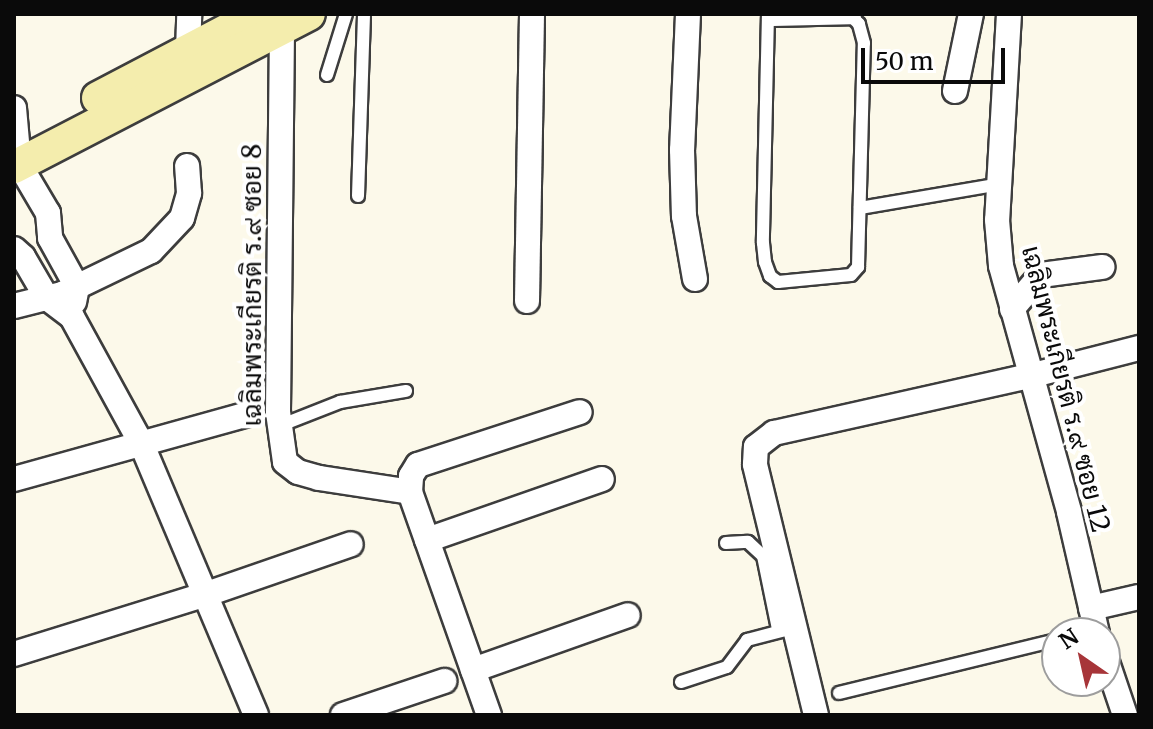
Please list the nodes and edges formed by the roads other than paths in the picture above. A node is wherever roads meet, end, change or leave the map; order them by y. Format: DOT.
graph roads {
  1 [pos="189,14"];
  2 [pos="346,14"];
  3 [pos="364,14"];
  4 [pos="532,14"];
  5 [pos="688,14"];
  6 [pos="971,14"];
  7 [pos="1009,14"];
  8 [pos="852,16"];
  9 [pos="768,17"];
  10 [pos="283,19"];
  11 [pos="188,51"];
  12 [pos="327,75"];
  13 [pos="955,91"];
  14 [pos="14,108"];
  15 [pos="16,153"];
  16 [pos="187,166"];
  17 [pos="1001,184"];
  18 [pos="358,196"];
  19 [pos="860,208"];
  20 [pos="14,249"];
  21 [pos="1102,267"];
  22 [pos="695,279"];
  23 [pos="77,287"];
  24 [pos="47,298"];
  25 [pos="527,301"];
  26 [pos="14,306"];
  27 [pos="1012,309"];
  28 [pos="72,317"];
  29 [pos="1139,348"];
  30 [pos="1030,376"];
  31 [pos="406,391"];
  32 [pos="580,412"];
  33 [pos="244,415"];
  34 [pos="279,426"];
  35 [pos="142,445"];
  36 [pos="14,479"];
  37 [pos="602,479"];
  38 [pos="410,492"];
  39 [pos="427,540"];
  40 [pos="726,543"];
  41 [pos="351,544"];
  42 [pos="207,594"];
  43 [pos="1139,597"];
  44 [pos="628,615"];
  45 [pos="1091,617"];
  46 [pos="1107,617"];
  47 [pos="786,629"];
  48 [pos="1041,644"];
  49 [pos="14,654"];
  50 [pos="473,670"];
  51 [pos="444,681"];
  52 [pos="681,682"];
  53 [pos="839,693"];
  54 [pos="255,715"];
  55 [pos="343,715"];
  56 [pos="489,715"];
  57 [pos="816,715"];
  1 -- 11 [label="street"];
  2 -- 12 [label="lane"];
  3 -- 18 [label="lane"];
  4 -- 25 [label="street"];
  5 -- 22 [label="street"];
  6 -- 13 [label="street"];
  7 -- 17 [label="street, เฉลิมพระเกียรติ ร.๙ ซอย 12"];
  8 -- 9 [label="lane"];
  8 -- 19 [label="lane"];
  9 -- 19 [label="lane"];
  10 -- 11 [label="main road"];
  10 -- 15 [label="main road"];
  10 -- 34 [label="street, เฉลิมพระเกียรติ ร.๙ ซอย 8"];
  11 -- 15 [label="main road"];
  14 -- 15 [label="street"];
  15 -- 23 [label="street"];
  16 -- 23 [label="street"];
  17 -- 19 [label="lane"];
  17 -- 27 [label="street, เฉลิมพระเกียรติ ร.๙ ซอย 12"];
  20 -- 24 [label="street"];
  21 -- 27 [label="street"];
  23 -- 24 [label="street"];
  23 -- 28 [label="street"];
  24 -- 26 [label="street"];
  24 -- 28 [label="street"];
  27 -- 30 [label="street, เฉลิมพระเกียรติ ร.๙ ซอย 12"];
  28 -- 35 [label="street"];
  29 -- 30 [label="street"];
  30 -- 45 [label="street, เฉลิมพระเกียรติ ร.๙ ซอย 12"];
  30 -- 47 [label="street"];
  31 -- 34 [label="lane"];
  32 -- 38 [label="street"];
  33 -- 35 [label="street"];
  34 -- 38 [label="street, เฉลิมพระเกียรติ ร.๙ ซอย 8"];
  35 -- 36 [label="street"];
  35 -- 42 [label="street"];
  37 -- 39 [label="street"];
  38 -- 39 [label="street"];
  39 -- 50 [label="street"];
  40 -- 47 [label="lane"];
  41 -- 42 [label="street"];
  42 -- 49 [label="street"];
  42 -- 54 [label="street"];
  43 -- 46 [label="street"];
  44 -- 50 [label="street"];
  47 -- 52 [label="lane"];
  47 -- 57 [label="street"];
  48 -- 53 [label="lane"];
  50 -- 56 [label="street"];
  51 -- 55 [label="street"];
}
